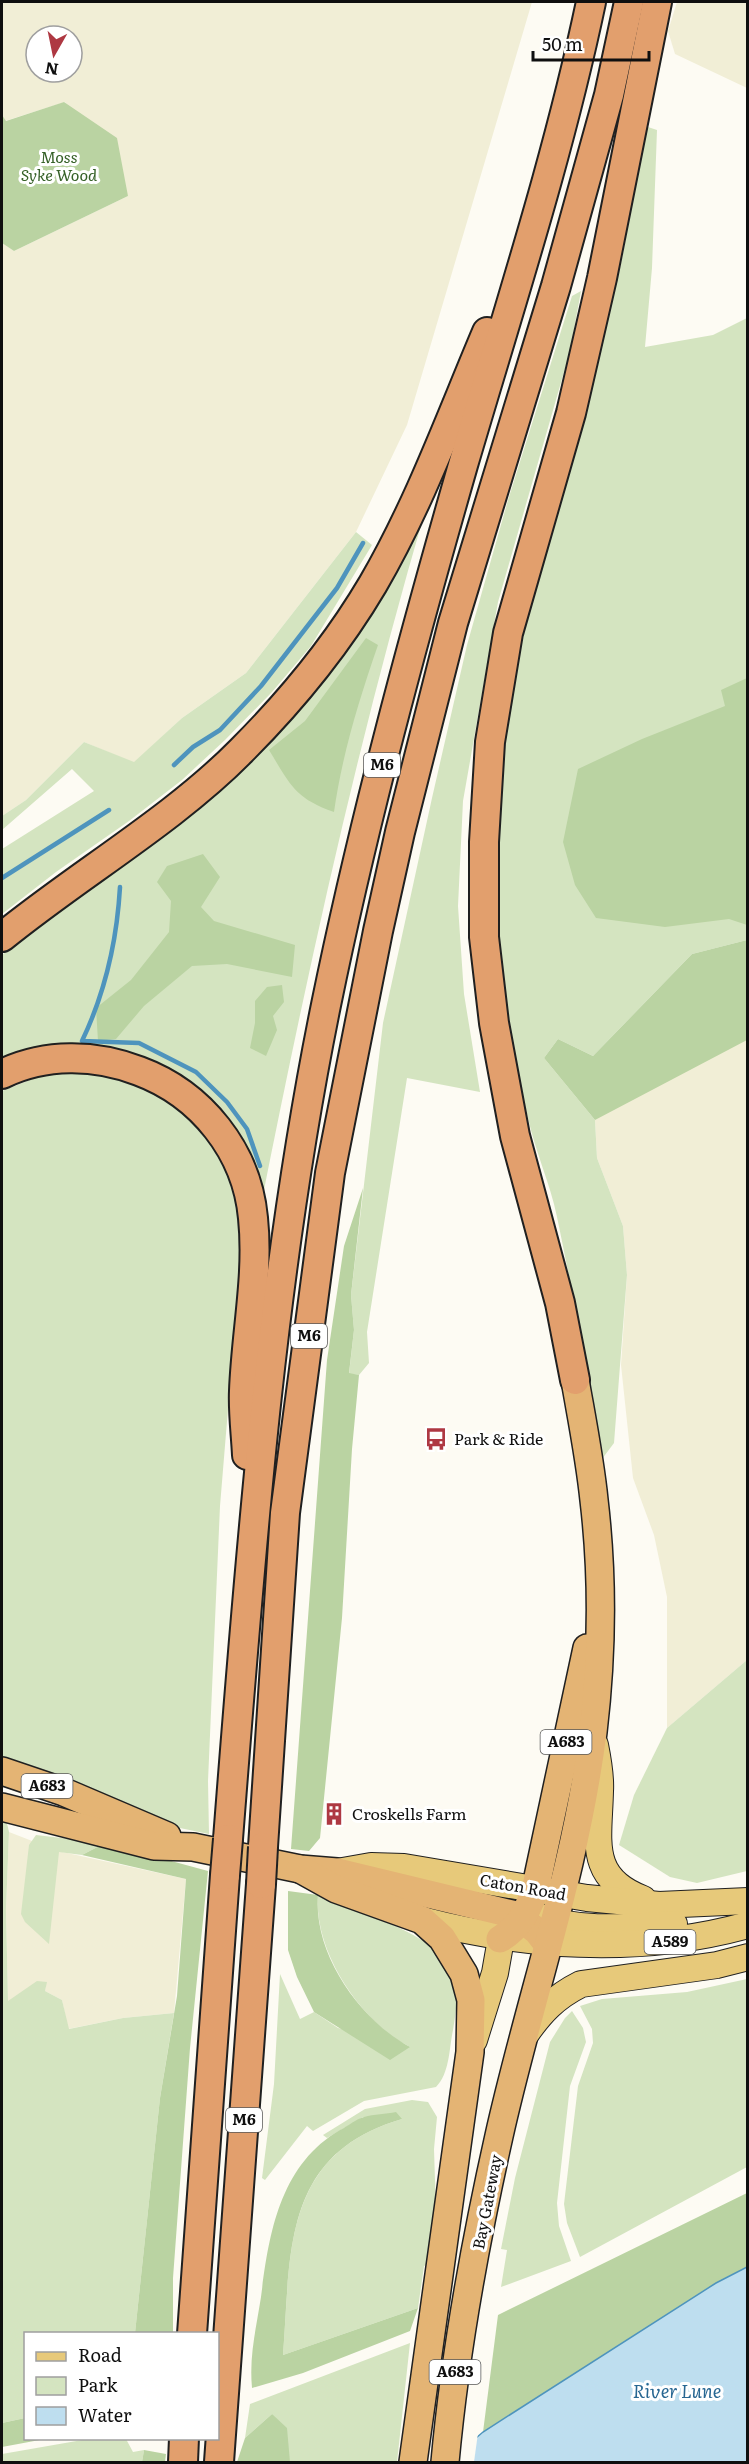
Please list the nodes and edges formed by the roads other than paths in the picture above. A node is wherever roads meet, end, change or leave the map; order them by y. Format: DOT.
graph roads {
  1 [pos="591,2"];
  2 [pos="628,2"];
  3 [pos="657,2"];
  4 [pos="541,205"];
  5 [pos="2,937"];
  6 [pos="2,1074"];
  7 [pos="575,1380"];
  8 [pos="252,1544"];
  9 [pos="600,1595"];
  10 [pos="593,1733"];
  11 [pos="2,1771"];
  12 [pos="2,1807"];
  13 [pos="193,1847"];
  14 [pos="300,1869"];
  15 [pos="562,1895"];
  16 [pos="747,1901"];
  17 [pos="520,1904"];
  18 [pos="659,1905"];
  19 [pos="422,1920"];
  20 [pos="745,1926"];
  21 [pos="550,1933"];
  22 [pos="500,1939"];
  23 [pos="747,1957"];
  24 [pos="525,2036"];
  25 [pos="470,2052"];
  26 [pos="192,2332"];
  27 [pos="184,2440"];
  28 [pos="183,2463"];
  29 [pos="219,2463"];
  30 [pos="413,2463"];
  31 [pos="445,2463"];
  1 -- 4 [label="highway, M6"];
  2 -- 29 [label="highway, M6, bridge"];
  3 -- 7 [label="highway"];
  4 -- 5 [label="highway"];
  4 -- 8 [label="highway, M6"];
  6 -- 8 [label="highway"];
  7 -- 9 [label="highway, A683"];
  8 -- 26 [label="highway, M6, bridge"];
  9 -- 10 [label="highway, A683"];
  9 -- 17 [label="highway, A683"];
  10 -- 15 [label="highway, A683"];
  10 -- 18 [label="main road"];
  11 -- 13 [label="highway, A683"];
  12 -- 13 [label="highway, A683"];
  13 -- 14 [label="highway, A683"];
  14 -- 17 [label="highway, A683"];
  14 -- 19 [label="highway, A683"];
  15 -- 17 [label="main road, Caton Road"];
  15 -- 18 [label="main road, Caton Road"];
  15 -- 21 [label="highway, A683"];
  16 -- 18 [label="main road, Caton Road"];
  17 -- 21 [label="highway"];
  17 -- 22 [label="highway"];
  19 -- 22 [label="main road, A589"];
  19 -- 25 [label="highway, A683"];
  20 -- 21 [label="main road, A589"];
  21 -- 22 [label="main road, A589"];
  21 -- 24 [label="highway, Bay Gateway / A683"];
  22 -- 25 [label="main road, A683"];
  23 -- 24 [label="main road"];
  24 -- 31 [label="highway, Bay Gateway / A683"];
  25 -- 30 [label="highway, A683"];
  27 -- 28 [label="highway"];
}
